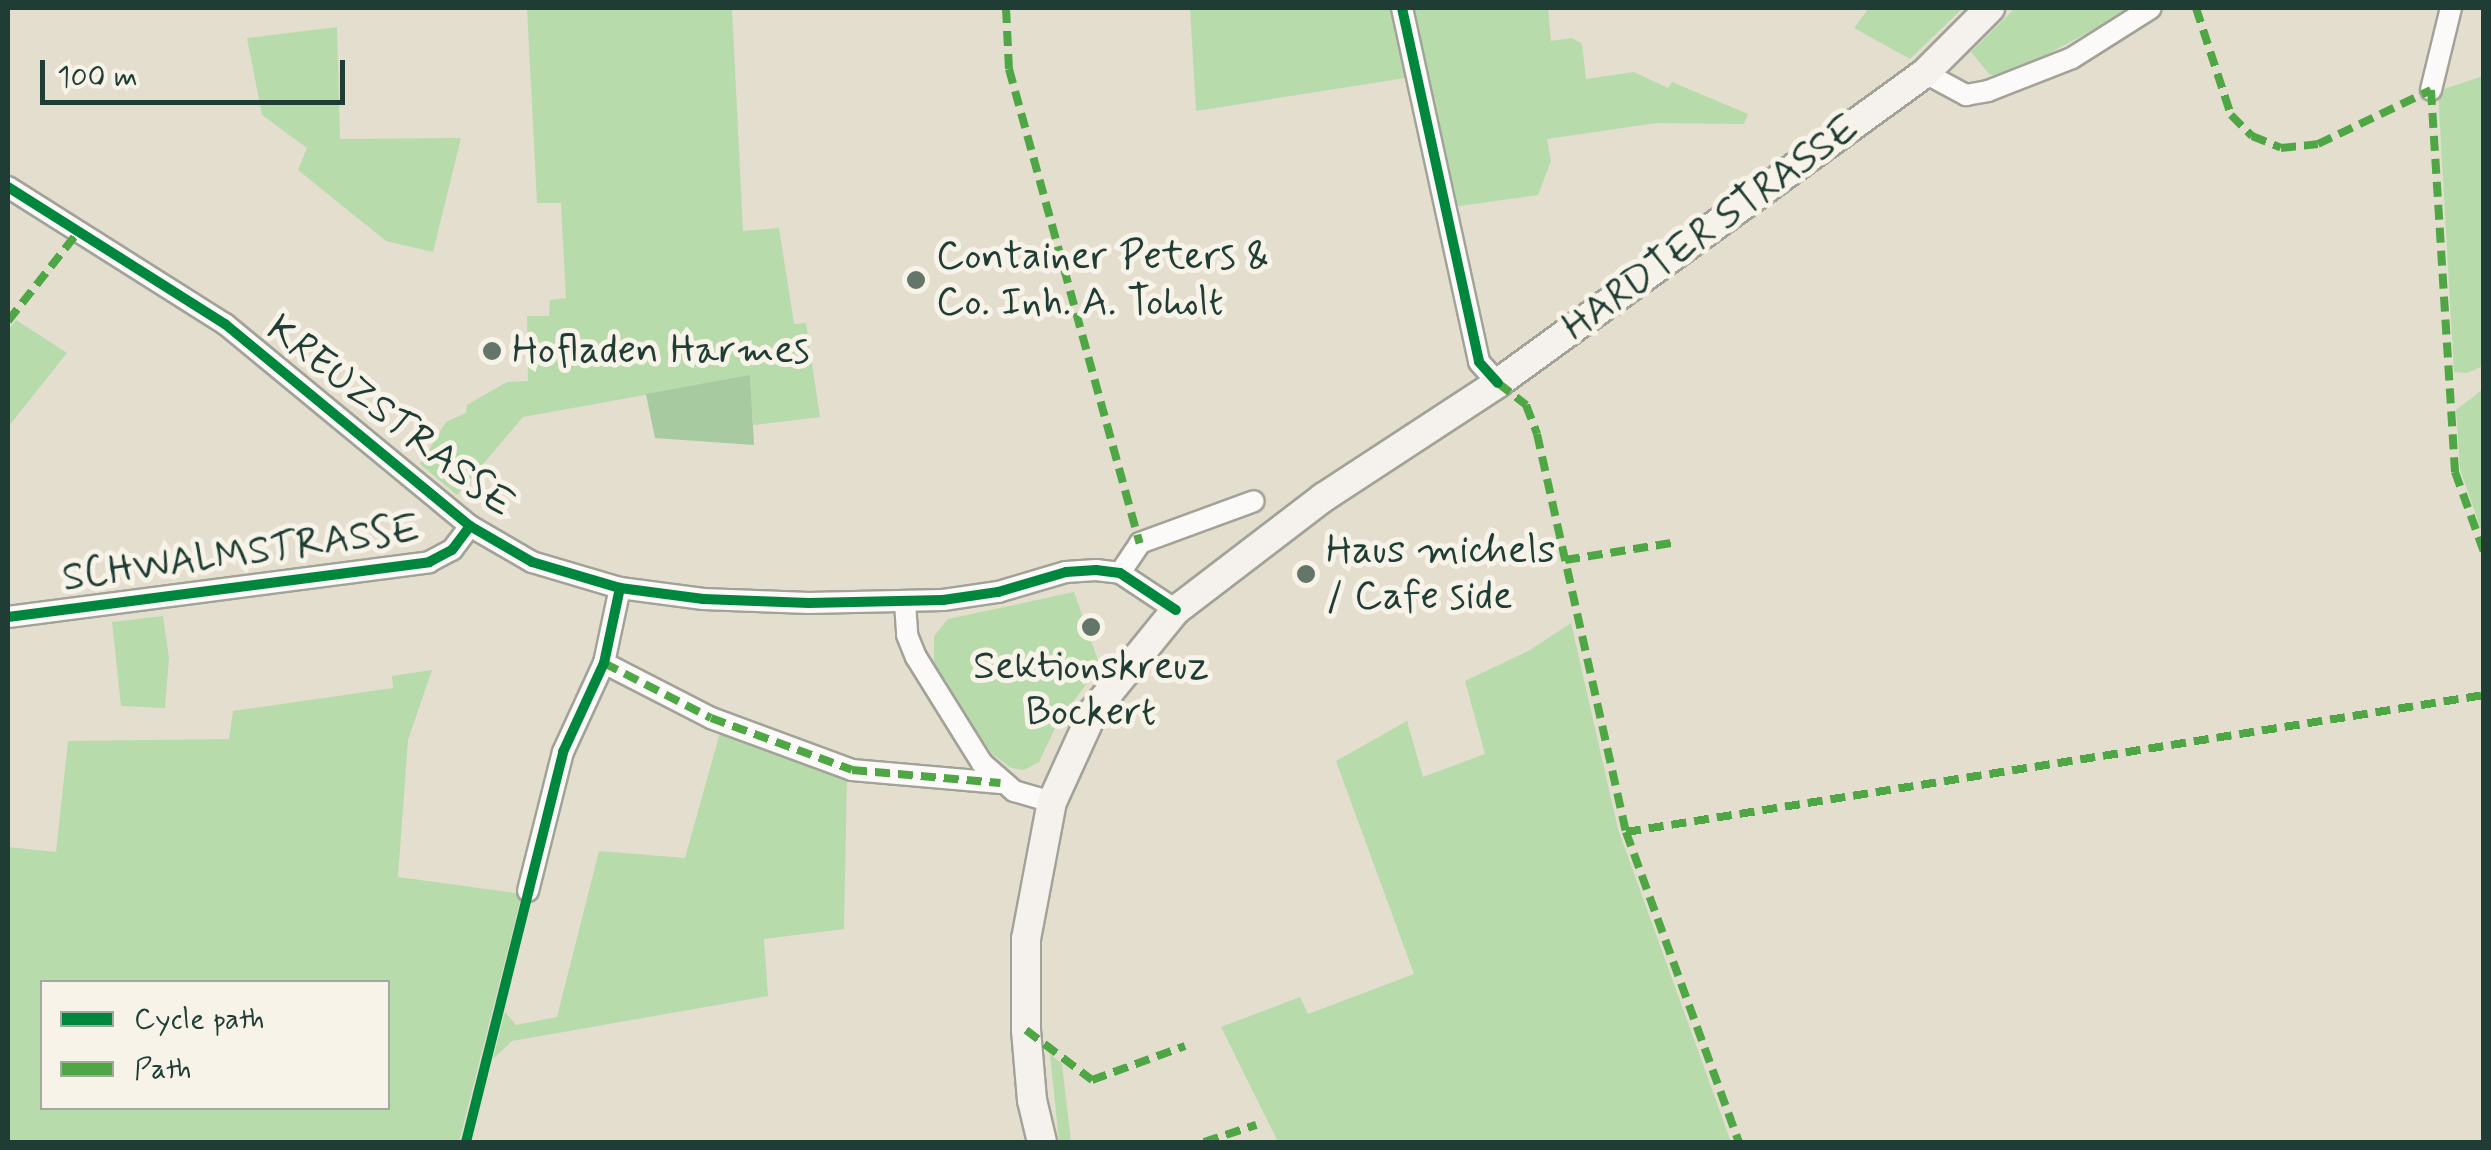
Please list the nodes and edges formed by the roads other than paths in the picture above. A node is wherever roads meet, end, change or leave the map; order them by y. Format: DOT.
graph roads {
  1 [pos="1402,8"];
  2 [pos="1990,8"];
  3 [pos="2151,8"];
  4 [pos="2451,8"];
  5 [pos="1925,73"];
  6 [pos="2431,90"];
  7 [pos="8,187"];
  8 [pos="1498,383"];
  9 [pos="1254,501"];
  10 [pos="470,526"];
  11 [pos="1120,573"];
  12 [pos="620,588"];
  13 [pos="904,603"];
  14 [pos="1176,610"];
  15 [pos="8,618"];
  16 [pos="604,663"];
  17 [pos="1000,782"];
  18 [pos="1052,802"];
  19 [pos="528,891"];
  20 [pos="1042,1142"];
  1 -- 8 [label="street"];
  2 -- 5 [label="main road, HARDTER STRASSE"];
  3 -- 5 [label="street"];
  4 -- 6 [label="street"];
  5 -- 8 [label="main road, HARDTER STRASSE"];
  7 -- 10 [label="street, KREUZSTRASSE"];
  8 -- 14 [label="main road, HARDTER STRASSE"];
  9 -- 11 [label="street"];
  10 -- 12 [label="street, KREUZSTRASSE"];
  10 -- 15 [label="street, SCHWALMSTRASSE"];
  11 -- 13 [label="street, KREUZSTRASSE"];
  11 -- 14 [label="street"];
  12 -- 13 [label="street, KREUZSTRASSE"];
  12 -- 16 [label="street"];
  13 -- 17 [label="street"];
  14 -- 18 [label="main road, HARDTER STRASSE"];
  16 -- 17 [label="street"];
  16 -- 19 [label="street"];
  17 -- 18 [label="street"];
  18 -- 20 [label="main road, HARDTER STRASSE"];
}
